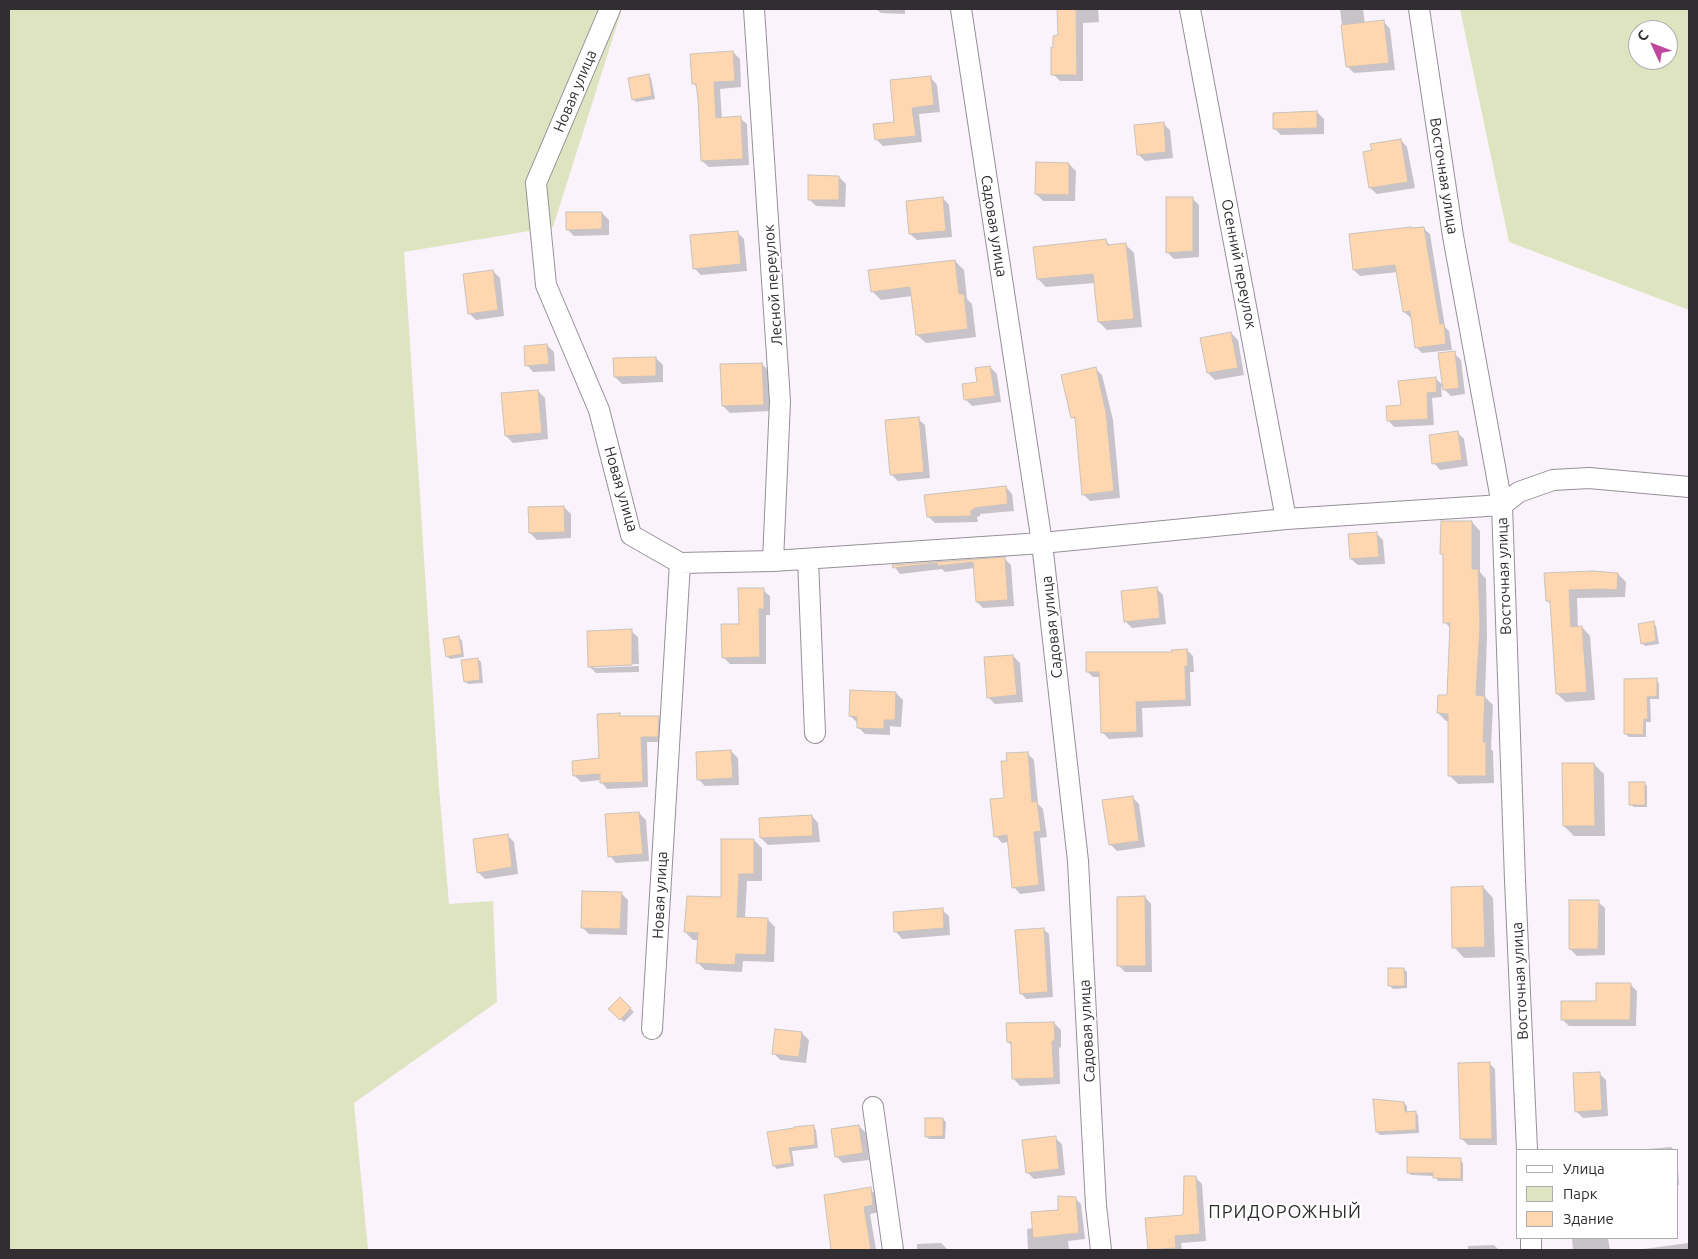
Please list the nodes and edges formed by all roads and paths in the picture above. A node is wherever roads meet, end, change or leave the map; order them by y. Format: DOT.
graph roads {
  1 [pos="610,9"];
  2 [pos="754,9"];
  3 [pos="962,9"];
  4 [pos="1190,9"];
  5 [pos="1419,9"];
  6 [pos="1689,486"];
  7 [pos="1502,505"];
  8 [pos="1286,519"];
  9 [pos="1042,543"];
  10 [pos="808,559"];
  11 [pos="773,562"];
  12 [pos="680,563"];
  13 [pos="814,733"];
  14 [pos="652,1029"];
  15 [pos="873,1107"];
  16 [pos="1528,1149"];
  17 [pos="893,1250"];
  18 [pos="1101,1250"];
  1 -- 12 [label="street, Новая улица"];
  2 -- 11 [label="street, Лесной переулок"];
  3 -- 9 [label="street, Садовая улица"];
  4 -- 8 [label="street, Осенний переулок"];
  5 -- 7 [label="street, Восточная улица"];
  6 -- 7 [label="street"];
  7 -- 8 [label="street"];
  7 -- 16 [label="street, Восточная улица"];
  8 -- 9 [label="street"];
  9 -- 10 [label="street"];
  9 -- 18 [label="street, Садовая улица"];
  10 -- 11 [label="street"];
  10 -- 13 [label="street"];
  11 -- 12 [label="street"];
  12 -- 14 [label="street, Новая улица"];
  15 -- 17 [label="street"];
}
